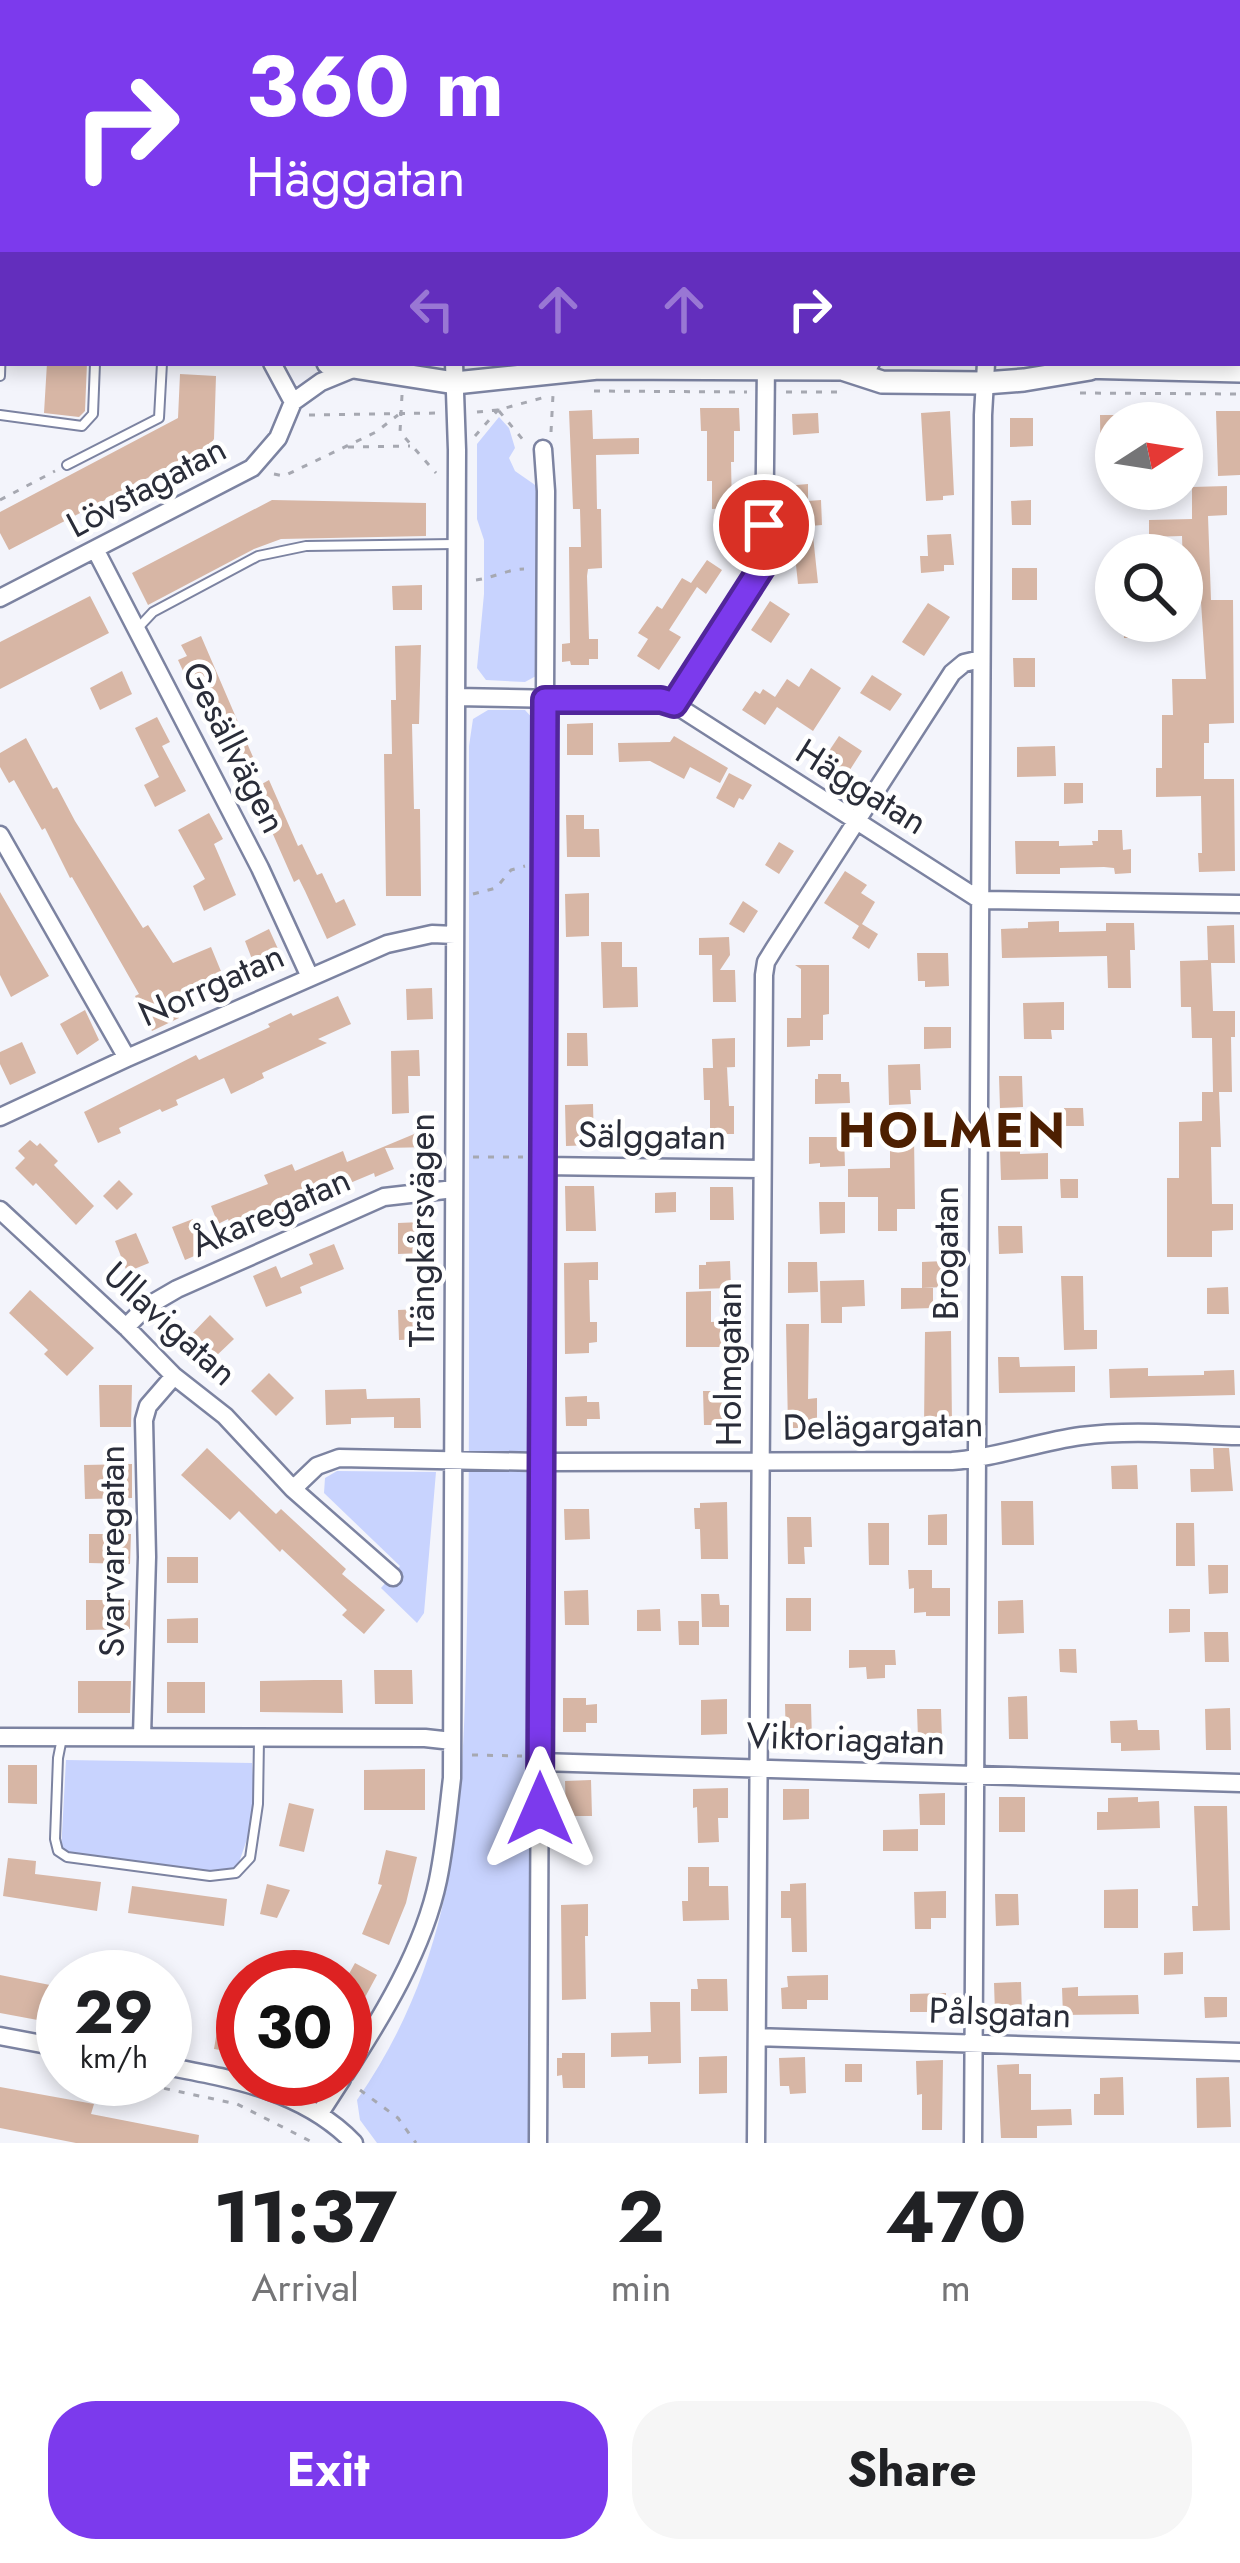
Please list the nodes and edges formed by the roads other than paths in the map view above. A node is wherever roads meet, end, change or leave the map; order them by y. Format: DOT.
graph roads {
  1 [pos="95,366"];
  2 [pos="162,366"];
  3 [pos="274,366"];
  4 [pos="344,366"];
  5 [pos="584,366"];
  6 [pos="766,366"];
  7 [pos="855,366"];
  8 [pos="1073,366"];
  9 [pos="355,368"];
  10 [pos="598,368"];
  11 [pos="842,369"];
  12 [pos="1090,369"];
  13 [pos="1240,370"];
  14 [pos="454,373"];
  15 [pos="986,373"];
  16 [pos="296,411"];
  17 [pos="0,415"];
  18 [pos="543,449"];
  19 [pos="67,465"];
  20 [pos="456,544"];
  21 [pos="95,549"];
  22 [pos="0,598"];
  23 [pos="137,629"];
  24 [pos="981,659"];
  25 [pos="456,697"];
  26 [pos="545,700"];
  27 [pos="674,704"];
  28 [pos="856,822"];
  29 [pos="0,836"];
  30 [pos="980,900"];
  31 [pos="1240,904"];
  32 [pos="455,934"];
  33 [pos="310,976"];
  34 [pos="127,1058"];
  35 [pos="0,1117"];
  36 [pos="543,1161"];
  37 [pos="761,1169"];
  38 [pos="454,1189"];
  39 [pos="0,1210"];
  40 [pos="127,1327"];
  41 [pos="174,1376"];
  42 [pos="1240,1436"];
  43 [pos="453,1460"];
  44 [pos="761,1460"];
  45 [pos="976,1460"];
  46 [pos="542,1462"];
  47 [pos="293,1489"];
  48 [pos="393,1577"];
  49 [pos="62,1736"];
  50 [pos="142,1736"];
  51 [pos="0,1737"];
  52 [pos="259,1738"];
  53 [pos="452,1748"];
  54 [pos="540,1762"];
  55 [pos="758,1768"];
  56 [pos="975,1775"];
  57 [pos="1240,1783"];
  58 [pos="372,2031"];
  59 [pos="0,2036"];
  60 [pos="757,2037"];
  61 [pos="36,2043"];
  62 [pos="973,2044"];
  63 [pos="1240,2052"];
  64 [pos="192,2071"];
  65 [pos="325,2106"];
  66 [pos="320,2113"];
  67 [pos="354,2143"];
  68 [pos="538,2143"];
  69 [pos="756,2143"];
  70 [pos="973,2143"];
  1 -- 17 [label="lane"];
  2 -- 19 [label="lane"];
  3 -- 16 [label="street"];
  4 -- 9 [label="main road"];
  5 -- 10 [label="main road"];
  6 -- 10 [label="main road"];
  6 -- 11 [label="main road"];
  6 -- 27 [label="street"];
  7 -- 11 [label="main road"];
  8 -- 12 [label="main road"];
  9 -- 14 [label="main road"];
  9 -- 16 [label="street, Lövstagatan"];
  10 -- 14 [label="main road"];
  11 -- 15 [label="main road"];
  12 -- 13 [label="main road"];
  12 -- 15 [label="main road"];
  14 -- 20 [label="street, Trängkårsvägen"];
  15 -- 24 [label="street, Brogatan"];
  16 -- 21 [label="street, Lövstagatan"];
  18 -- 26 [label="street"];
  20 -- 23 [label="lane"];
  20 -- 25 [label="street, Trängkårsvägen"];
  21 -- 22 [label="street, Lövstagatan"];
  21 -- 23 [label="street, Gesällvägen"];
  23 -- 33 [label="street, Gesällvägen"];
  24 -- 28 [label="street, Holmgatan"];
  24 -- 30 [label="street, Brogatan"];
  25 -- 26 [label="street, Häggatan"];
  25 -- 32 [label="street, Trängkårsvägen"];
  26 -- 27 [label="street, Häggatan"];
  26 -- 36 [label="street"];
  27 -- 28 [label="street, Häggatan"];
  28 -- 30 [label="street, Häggatan"];
  28 -- 37 [label="street, Holmgatan"];
  29 -- 34 [label="street"];
  30 -- 31 [label="street"];
  30 -- 45 [label="street, Brogatan"];
  32 -- 33 [label="street, Norrgatan"];
  32 -- 38 [label="street, Trängkårsvägen"];
  33 -- 34 [label="street, Norrgatan"];
  34 -- 35 [label="street, Norrgatan"];
  36 -- 37 [label="street, Sälggatan"];
  36 -- 46 [label="street"];
  37 -- 44 [label="street, Holmgatan"];
  38 -- 40 [label="street, Åkaregatan"];
  38 -- 43 [label="street, Trängkårsvägen"];
  39 -- 40 [label="street, Ullavigatan"];
  40 -- 41 [label="street, Ullavigatan"];
  41 -- 47 [label="street, Ullavigatan"];
  41 -- 50 [label="street, Svarvaregatan"];
  42 -- 45 [label="street, Delägargatan"];
  43 -- 46 [label="street, Delägargatan"];
  43 -- 47 [label="street"];
  43 -- 53 [label="street, Trängkårsvägen"];
  44 -- 45 [label="street, Delägargatan"];
  44 -- 46 [label="street, Delägargatan"];
  44 -- 55 [label="street, Holmgatan"];
  45 -- 56 [label="street, Brogatan"];
  46 -- 54 [label="street"];
  47 -- 48 [label="street, Ullavigatan"];
  49 -- 50 [label="street"];
  49 -- 51 [label="street"];
  49 -- 52 [label="lane"];
  50 -- 52 [label="street"];
  52 -- 53 [label="street"];
  53 -- 58 [label="street, Trängkårsvägen"];
  54 -- 55 [label="street, Viktoriagatan"];
  54 -- 68 [label="street"];
  55 -- 56 [label="street, Viktoriagatan"];
  55 -- 60 [label="street, Holmgatan"];
  56 -- 57 [label="street, Viktoriagatan"];
  56 -- 62 [label="street, Brogatan"];
  59 -- 61 [label="street"];
  60 -- 62 [label="street, Pålsgatan"];
  60 -- 69 [label="street, Holmgatan"];
  62 -- 63 [label="street, Pålsgatan"];
  62 -- 70 [label="street, Brogatan"];
  64 -- 66 [label="street"];
  65 -- 66 [label="street, Trängkårsvägen"];
  66 -- 67 [label="street"];
}
